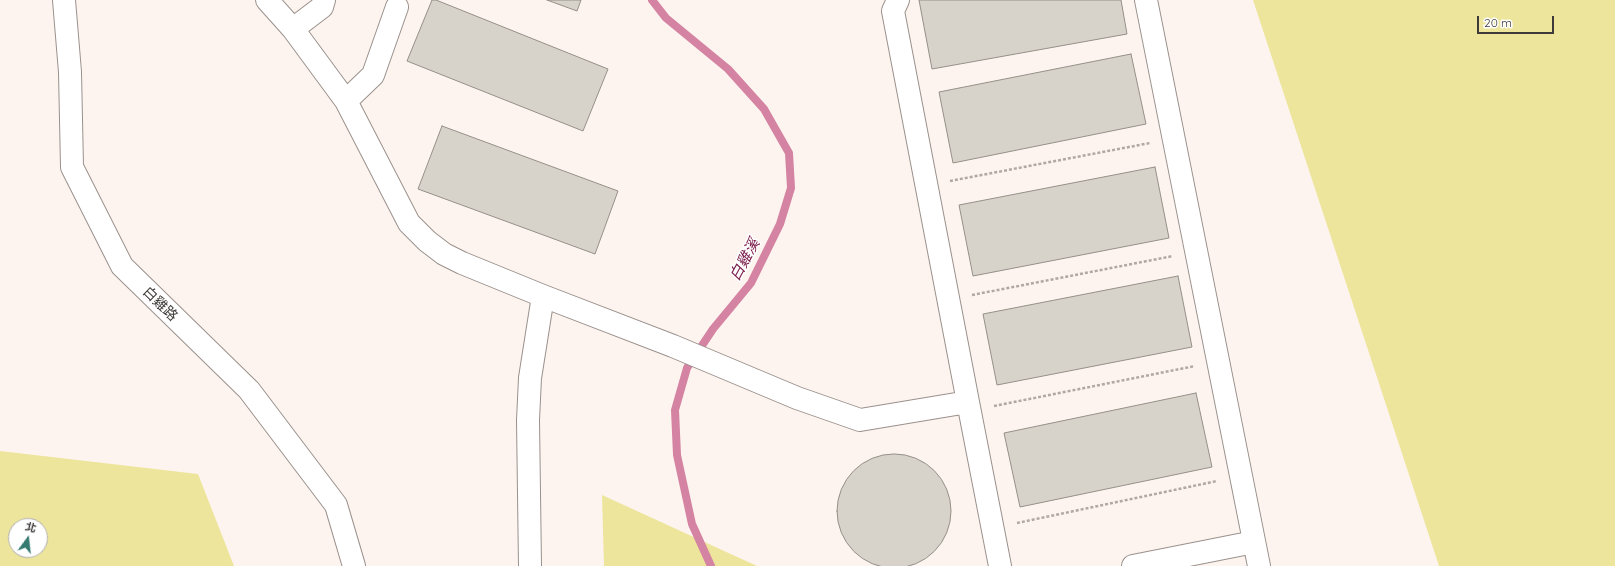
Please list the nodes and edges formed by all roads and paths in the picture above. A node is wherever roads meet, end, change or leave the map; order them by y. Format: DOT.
graph roads {
  1 [pos="64,0"];
  2 [pos="267,0"];
  3 [pos="324,0"];
  4 [pos="898,0"];
  5 [pos="1146,0"];
  6 [pos="397,7"];
  7 [pos="293,29"];
  8 [pos="346,101"];
  9 [pos="1173,138"];
  10 [pos="926,186"];
  11 [pos="1196,251"];
  12 [pos="542,296"];
  13 [pos="948,300"];
  14 [pos="1218,361"];
  15 [pos="969,406"];
  16 [pos="1241,476"];
  17 [pos="993,528"];
  18 [pos="1254,542"];
  19 [pos="354,566"];
  20 [pos="530,566"];
  21 [pos="1000,566"];
  22 [pos="1133,566"];
  23 [pos="1259,566"];
  1 -- 19 [label="street, 白雞路"];
  2 -- 7 [label="street"];
  3 -- 7 [label="street"];
  4 -- 10 [label="street"];
  5 -- 9 [label="street"];
  6 -- 8 [label="street"];
  7 -- 8 [label="street"];
  8 -- 12 [label="street"];
  9 -- 10 [label="path"];
  9 -- 11 [label="street"];
  10 -- 13 [label="street"];
  11 -- 13 [label="path"];
  11 -- 14 [label="street"];
  12 -- 15 [label="street"];
  12 -- 20 [label="street"];
  13 -- 15 [label="street"];
  14 -- 15 [label="path"];
  14 -- 16 [label="street"];
  15 -- 17 [label="street"];
  16 -- 17 [label="path"];
  16 -- 18 [label="street"];
  17 -- 21 [label="street"];
  18 -- 22 [label="street"];
  18 -- 23 [label="street"];
}
